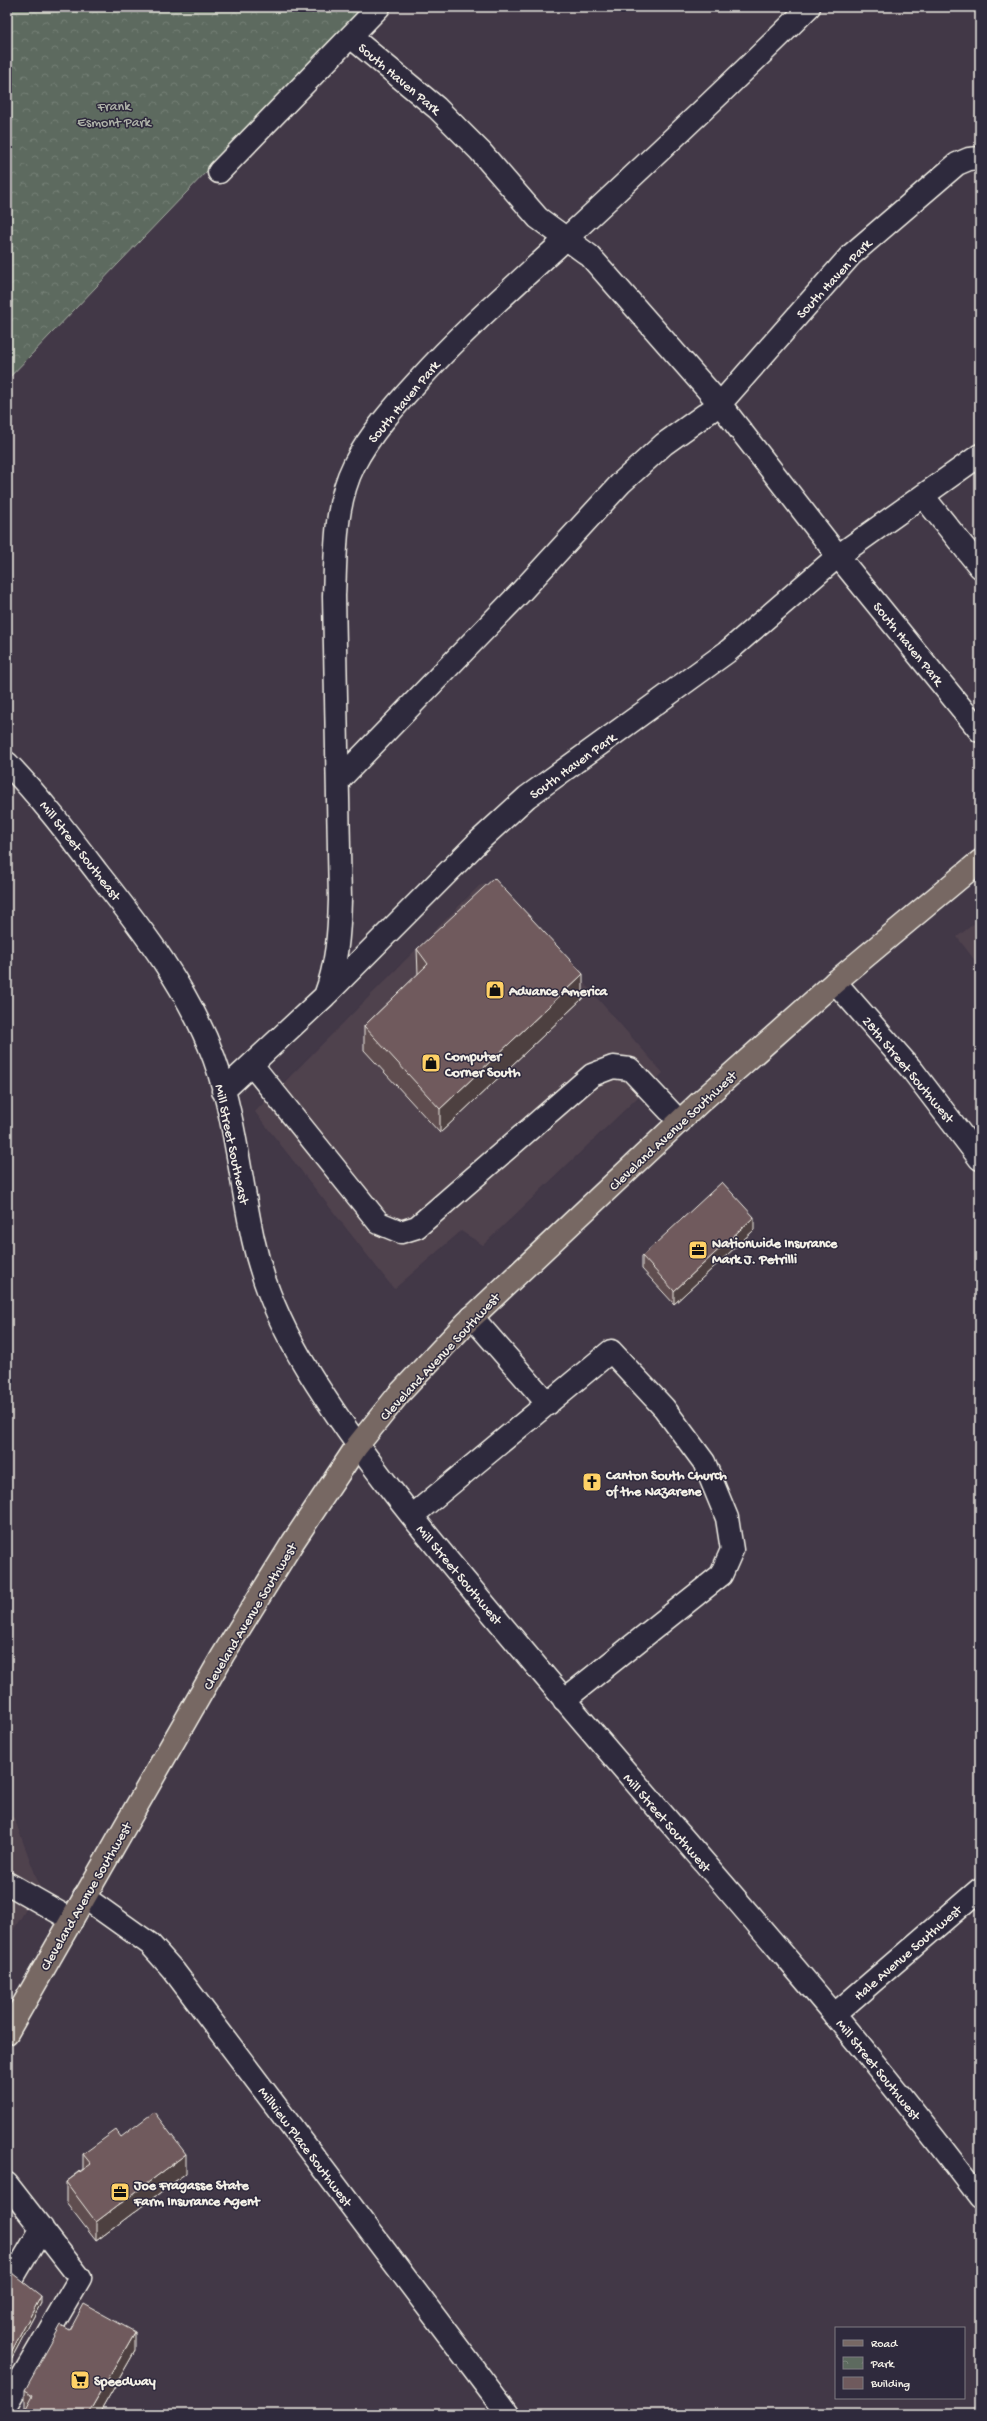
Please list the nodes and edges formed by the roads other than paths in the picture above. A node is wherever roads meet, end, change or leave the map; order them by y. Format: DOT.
graph roads {
  1 [pos="379,7"];
  2 [pos="809,7"];
  3 [pos="351,36"];
  4 [pos="980,158"];
  5 [pos="219,172"];
  6 [pos="566,239"];
  7 [pos="720,404"];
  8 [pos="980,455"];
  9 [pos="923,496"];
  10 [pos="838,556"];
  11 [pos="980,567"];
  12 [pos="980,731"];
  13 [pos="7,763"];
  14 [pos="338,781"];
  15 [pos="980,861"];
  16 [pos="835,982"];
  17 [pos="325,996"];
  18 [pos="252,1065"];
  19 [pos="223,1091"];
  20 [pos="680,1122"];
  21 [pos="980,1159"];
  22 [pos="472,1318"];
  23 [pos="548,1404"];
  24 [pos="357,1446"];
  25 [pos="412,1516"];
  26 [pos="564,1700"];
  27 [pos="7,1882"];
  28 [pos="980,1889"];
  29 [pos="84,1897"];
  30 [pos="72,1920"];
  31 [pos="834,2015"];
  32 [pos="7,2033"];
  33 [pos="7,2184"];
  34 [pos="980,2198"];
  35 [pos="42,2228"];
  36 [pos="12,2279"];
  37 [pos="7,2403"];
  38 [pos="508,2414"];
  1 -- 3 [label="street, South Haven Park"];
  2 -- 6 [label="street, South Haven Park"];
  3 -- 5 [label="street, South Haven Park"];
  3 -- 6 [label="street, South Haven Park"];
  4 -- 7 [label="street, South Haven Park"];
  6 -- 7 [label="street, South Haven Park"];
  6 -- 14 [label="street, South Haven Park"];
  7 -- 10 [label="street, South Haven Park"];
  7 -- 14 [label="street, South Haven Park"];
  8 -- 9 [label="street, South Haven Park"];
  9 -- 10 [label="street, South Haven Park"];
  9 -- 11 [label="street"];
  10 -- 12 [label="street, South Haven Park"];
  10 -- 17 [label="street, South Haven Park"];
  13 -- 19 [label="street, Mill Street Southeast"];
  14 -- 17 [label="street, South Haven Park"];
  15 -- 16 [label="main road, Cleveland Avenue Southwest"];
  16 -- 20 [label="main road, Cleveland Avenue Southwest"];
  16 -- 21 [label="street, 28th Street Southwest"];
  17 -- 18 [label="street, South Haven Park"];
  18 -- 19 [label="street, South Haven Park"];
  18 -- 20 [label="street"];
  19 -- 24 [label="street, Mill Street Southeast"];
  20 -- 22 [label="main road, Cleveland Avenue Southwest"];
  22 -- 23 [label="street"];
  22 -- 24 [label="main road, Cleveland Avenue Southwest"];
  23 -- 25 [label="street"];
  23 -- 26 [label="street"];
  24 -- 25 [label="street, Mill Street Southwest"];
  24 -- 29 [label="main road, Cleveland Avenue Southwest"];
  25 -- 26 [label="street, Mill Street Southwest"];
  26 -- 31 [label="street, Mill Street Southwest"];
  27 -- 30 [label="street"];
  28 -- 31 [label="street, Hale Avenue Southwest"];
  29 -- 30 [label="main road, Cleveland Avenue Southwest"];
  29 -- 38 [label="street, Millview Place Southwest"];
  30 -- 32 [label="main road, Cleveland Avenue Southwest"];
  31 -- 34 [label="street, Mill Street Southwest"];
  33 -- 35 [label="street"];
  35 -- 36 [label="street"];
  35 -- 37 [label="street"];
}
